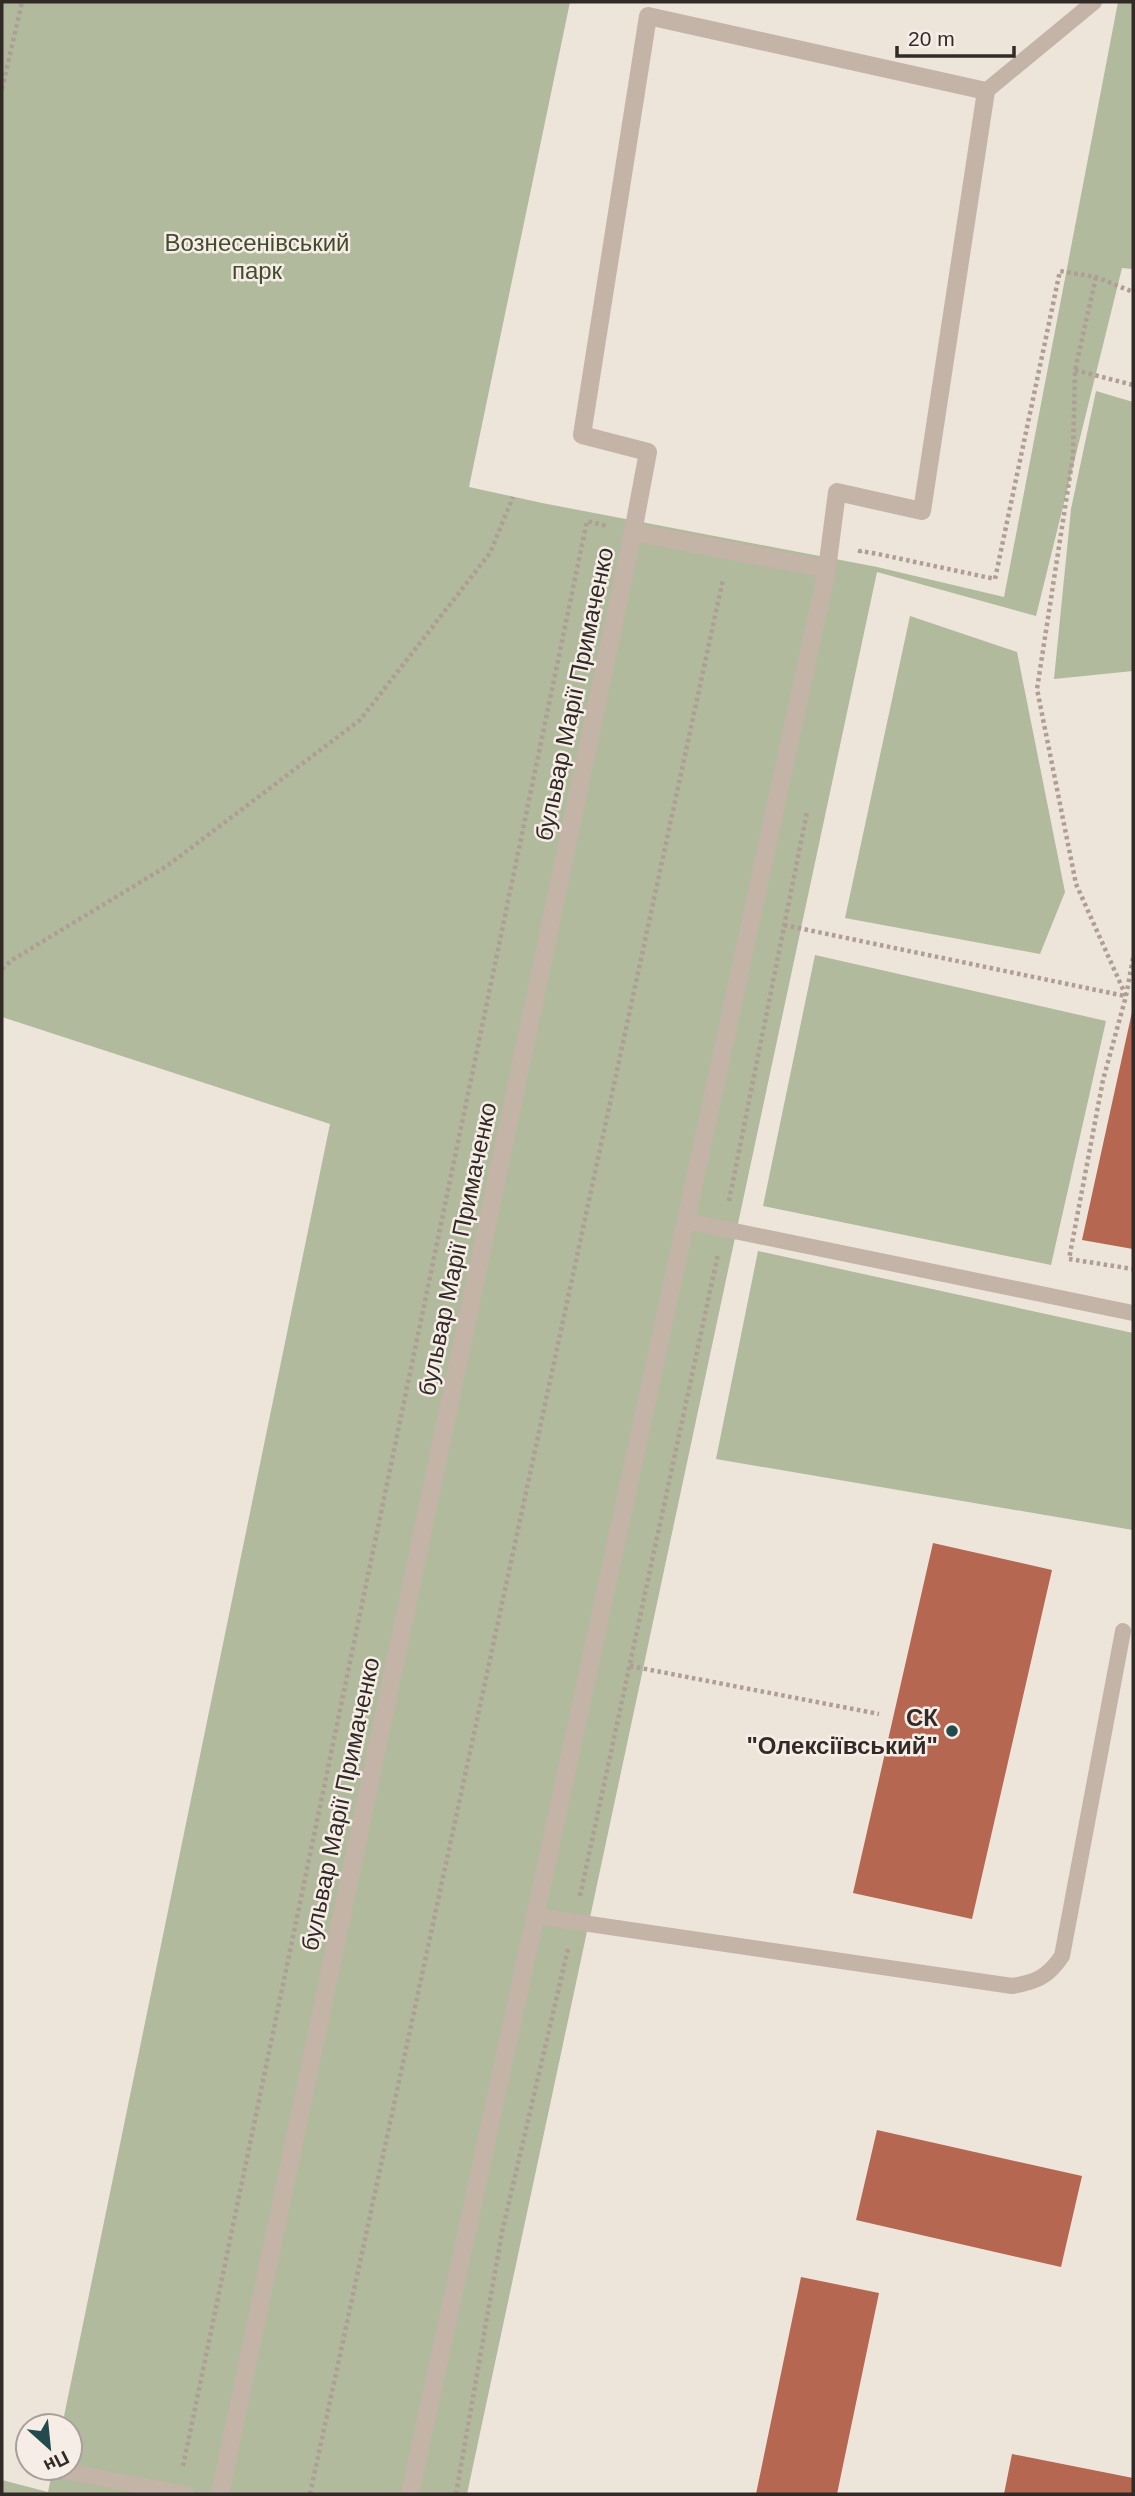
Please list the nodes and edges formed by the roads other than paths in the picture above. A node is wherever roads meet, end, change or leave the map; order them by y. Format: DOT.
graph roads {
  1 [pos="1094,2"];
  2 [pos="986,91"];
  3 [pos="633,532"];
  4 [pos="827,569"];
  5 [pos="686,1221"];
  6 [pos="1130,1309"];
  7 [pos="1124,1631"];
  8 [pos="535,1916"];
  9 [pos="84,2475"];
  10 [pos="182,2493"];
  11 [pos="220,2494"];
  12 [pos="410,2494"];
  1 -- 2 [label="lane"];
  2 -- 3 [label="street"];
  2 -- 4 [label="street"];
  3 -- 4 [label="street, бульвар Марії Примаченко"];
  3 -- 11 [label="street, бульвар Марії Примаченко"];
  4 -- 5 [label="street"];
  5 -- 6 [label="lane"];
  5 -- 8 [label="street"];
  7 -- 8 [label="lane"];
  8 -- 12 [label="street"];
  9 -- 10 [label="lane"];
}
